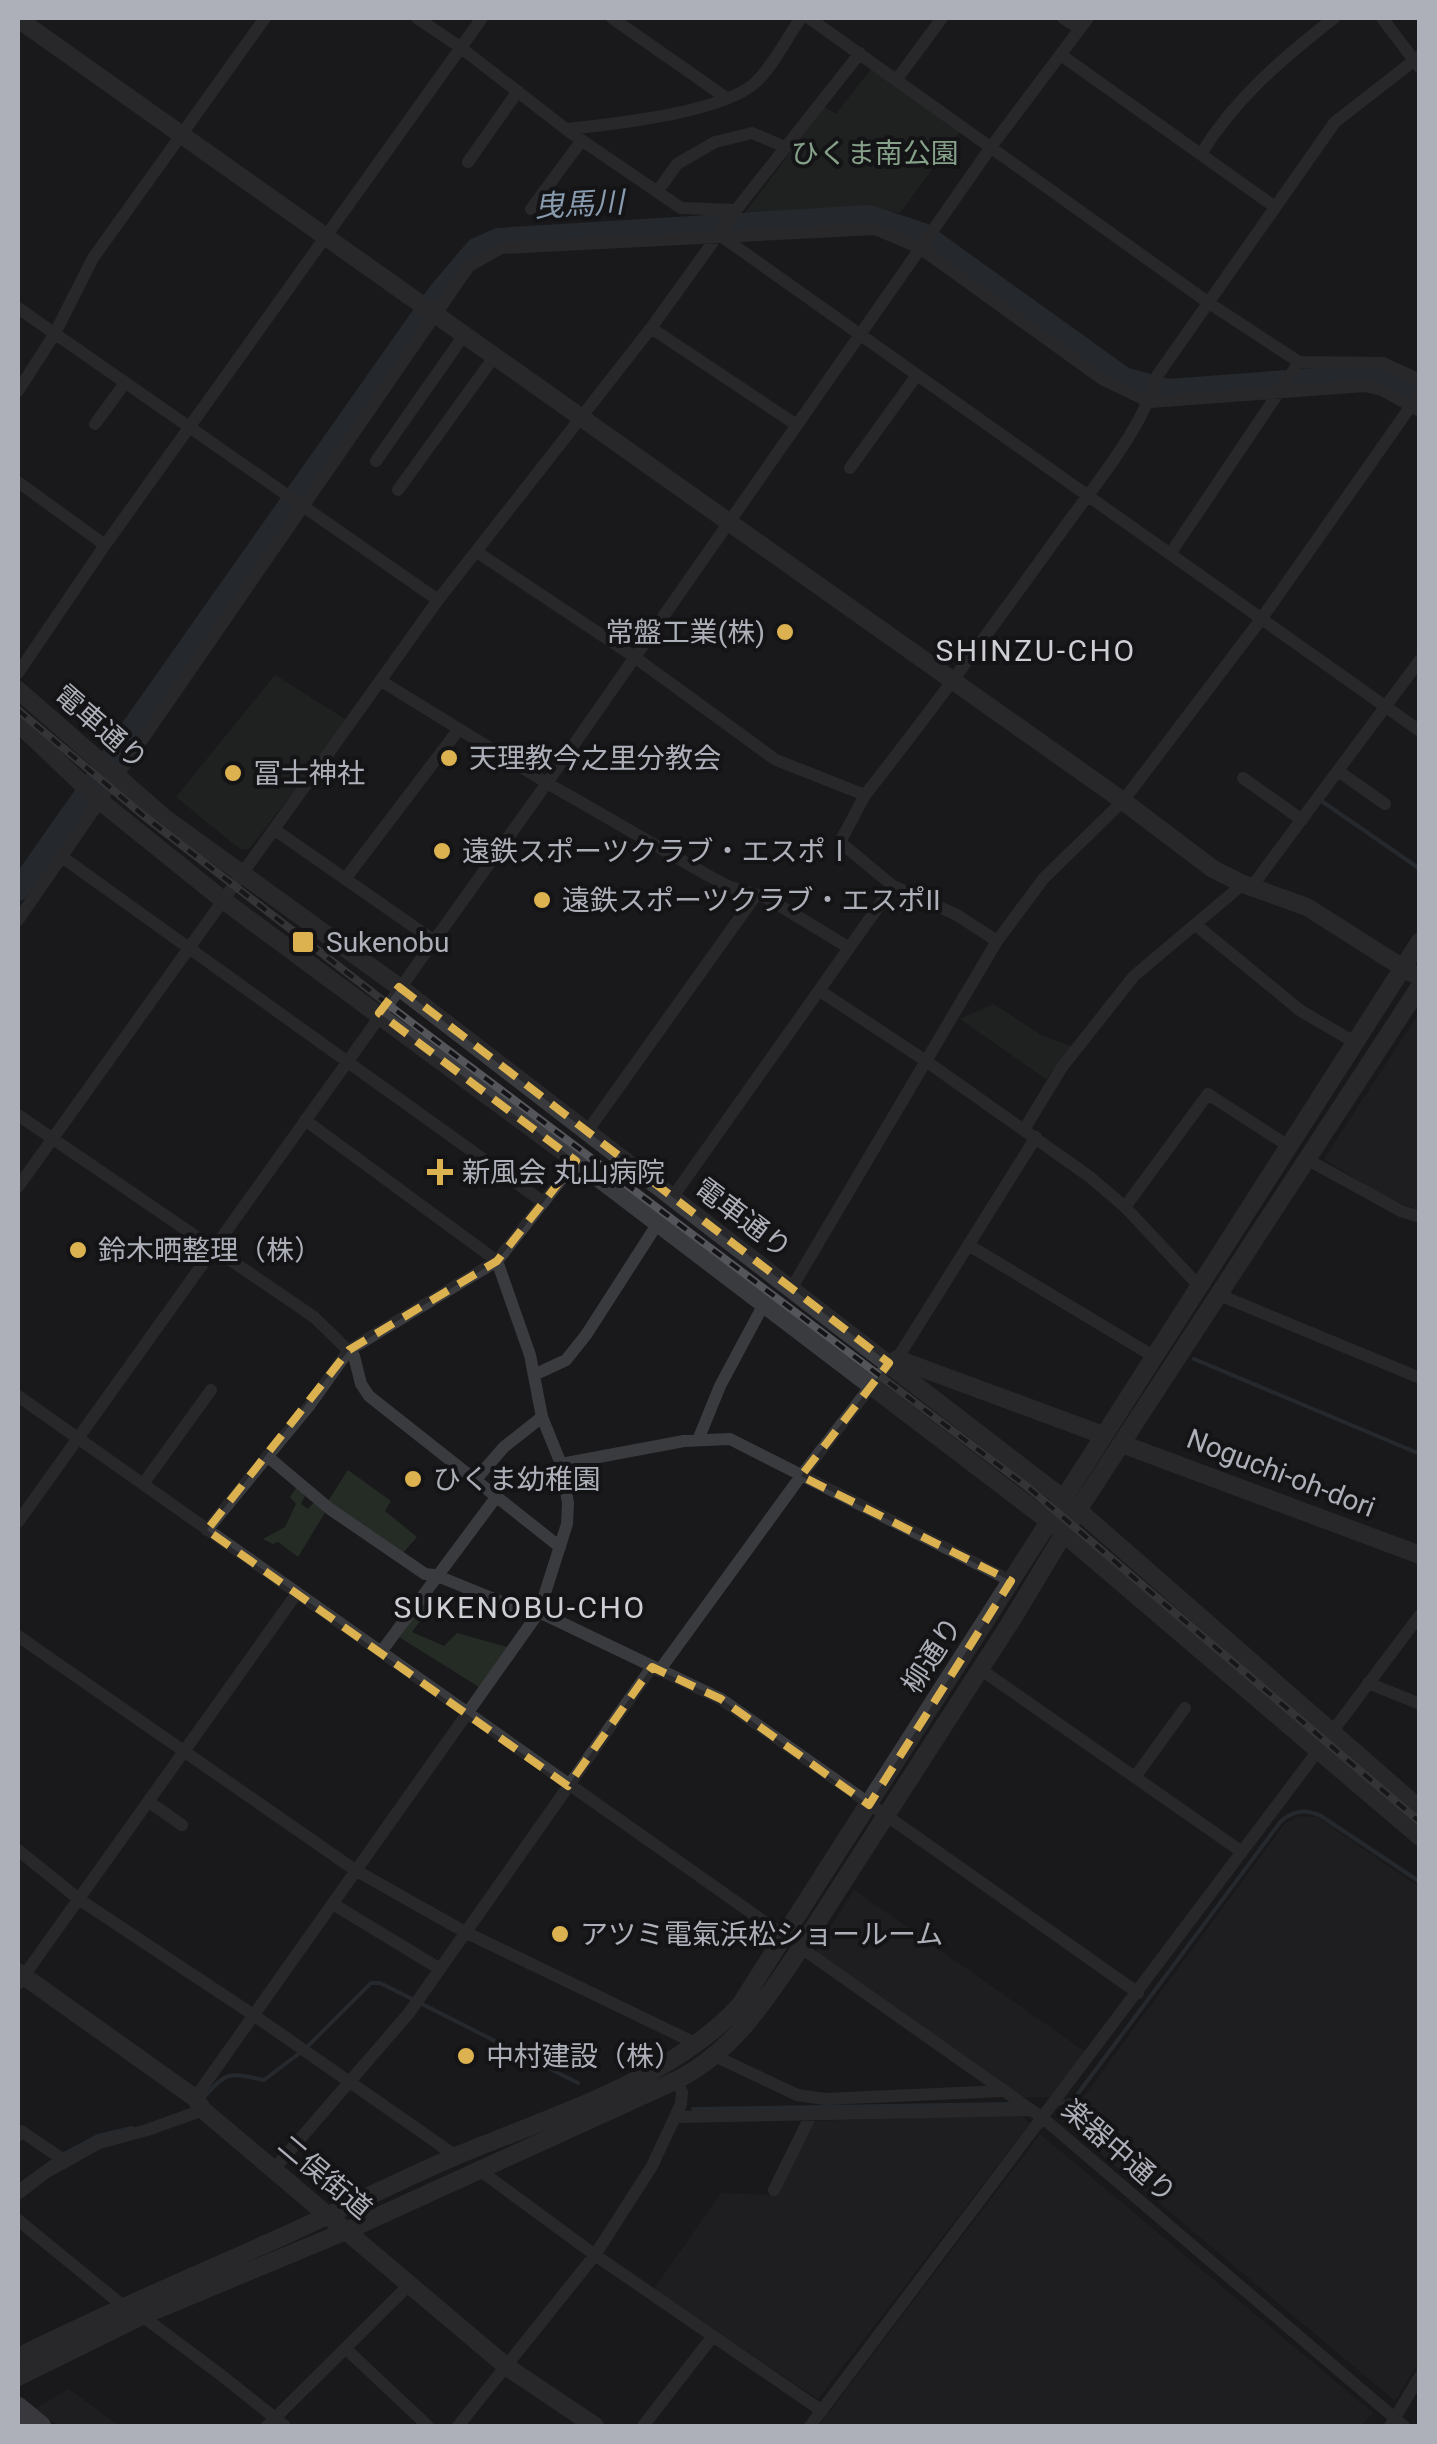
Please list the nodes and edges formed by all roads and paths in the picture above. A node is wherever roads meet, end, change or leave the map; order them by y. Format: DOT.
graph roads {
  1 [pos="265,18"];
  2 [pos="417,18"];
  3 [pos="482,18"];
  4 [pos="612,18"];
  5 [pos="801,18"];
  6 [pos="809,18"];
  7 [pos="942,18"];
  8 [pos="1063,18"];
  9 [pos="1334,18"];
  10 [pos="1382,18"];
  11 [pos="18,20"];
  12 [pos="1084,23"];
  13 [pos="460,47"];
  14 [pos="860,52"];
  15 [pos="1061,55"];
  16 [pos="1417,61"];
  17 [pos="897,78"];
  18 [pos="518,92"];
  19 [pos="725,97"];
  20 [pos="567,129"];
  21 [pos="180,134"];
  22 [pos="582,140"];
  23 [pos="785,147"];
  24 [pos="991,147"];
  25 [pos="1200,154"];
  26 [pos="468,162"];
  27 [pos="656,192"];
  28 [pos="1275,208"];
  29 [pos="531,209"];
  30 [pos="734,214"];
  31 [pos="722,234"];
  32 [pos="326,239"];
  33 [pos="924,242"];
  34 [pos="1209,303"];
  35 [pos="18,308"];
  36 [pos="430,310"];
  37 [pos="652,328"];
  38 [pos="859,334"];
  39 [pos="54,335"];
  40 [pos="464,335"];
  41 [pos="494,357"];
  42 [pos="1297,366"];
  43 [pos="917,375"];
  44 [pos="1420,380"];
  45 [pos="125,383"];
  46 [pos="1280,390"];
  47 [pos="18,391"];
  48 [pos="1151,398"];
  49 [pos="1416,403"];
  50 [pos="578,418"];
  51 [pos="95,424"];
  52 [pos="796,424"];
  53 [pos="189,427"];
  54 [pos="376,461"];
  55 [pos="850,468"];
  56 [pos="18,482"];
  57 [pos="398,490"];
  58 [pos="1088,495"];
  59 [pos="303,503"];
  60 [pos="726,522"];
  61 [pos="104,545"];
  62 [pos="477,552"];
  63 [pos="1170,554"];
  64 [pos="438,600"];
  65 [pos="1262,618"];
  66 [pos="634,656"];
  67 [pos="1420,660"];
  68 [pos="18,673"];
  69 [pos="381,681"];
  70 [pos="953,682"];
  71 [pos="18,690"];
  72 [pos="1386,707"];
  73 [pos="18,723"];
  74 [pos="459,728"];
  75 [pos="1420,731"];
  76 [pos="108,770"];
  77 [pos="1338,770"];
  78 [pos="1243,778"];
  79 [pos="547,783"];
  80 [pos="92,793"];
  81 [pos="865,796"];
  82 [pos="1123,801"];
  83 [pos="1385,804"];
  84 [pos="1302,820"];
  85 [pos="275,830"];
  86 [pos="62,856"];
  87 [pos="243,873"];
  88 [pos="345,878"];
  89 [pos="1248,885"];
  90 [pos="893,886"];
  91 [pos="756,895"];
  92 [pos="223,900"];
  93 [pos="18,920"];
  94 [pos="1196,925"];
  95 [pos="433,940"];
  96 [pos="998,942"];
  97 [pos="1420,942"];
  98 [pos="848,947"];
  99 [pos="188,948"];
  100 [pos="1402,968"];
  101 [pos="1420,982"];
  102 [pos="399,987"];
  103 [pos="820,991"];
  104 [pos="379,1014"];
  105 [pos="1356,1043"];
  106 [pos="346,1061"];
  107 [pos="926,1061"];
  108 [pos="18,1115"];
  109 [pos="305,1120"];
  110 [pos="586,1133"];
  111 [pos="1030,1133"];
  112 [pos="52,1140"];
  113 [pos="1290,1147"];
  114 [pos="576,1160"];
  115 [pos="1308,1160"];
  116 [pos="18,1188"];
  117 [pos="672,1198"];
  118 [pos="543,1202"];
  119 [pos="1125,1206"];
  120 [pos="1420,1217"];
  121 [pos="658,1223"];
  122 [pos="970,1246"];
  123 [pos="214,1249"];
  124 [pos="497,1260"];
  125 [pos="791,1289"];
  126 [pos="1209,1291"];
  127 [pos="764,1302"];
  128 [pos="349,1350"];
  129 [pos="1153,1356"];
  130 [pos="893,1361"];
  131 [pos="534,1375"];
  132 [pos="1420,1378"];
  133 [pos="872,1386"];
  134 [pos="211,1390"];
  135 [pos="18,1396"];
  136 [pos="542,1417"];
  137 [pos="1103,1435"];
  138 [pos="78,1437"];
  139 [pos="698,1440"];
  140 [pos="1122,1444"];
  141 [pos="267,1456"];
  142 [pos="561,1464"];
  143 [pos="801,1476"];
  144 [pos="476,1479"];
  145 [pos="144,1484"];
  146 [pos="497,1496"];
  147 [pos="1070,1505"];
  148 [pos="18,1522"];
  149 [pos="1057,1528"];
  150 [pos="207,1530"];
  151 [pos="560,1548"];
  152 [pos="1420,1555"];
  153 [pos="435,1575"];
  154 [pos="1012,1581"];
  155 [pos="297,1593"];
  156 [pos="538,1614"];
  157 [pos="1420,1615"];
  158 [pos="18,1636"];
  159 [pos="381,1652"];
  160 [pos="980,1668"];
  161 [pos="656,1669"];
  162 [pos="1368,1683"];
  163 [pos="1420,1704"];
  164 [pos="1185,1708"];
  165 [pos="468,1712"];
  166 [pos="1332,1732"];
  167 [pos="1318,1752"];
  168 [pos="183,1753"];
  169 [pos="1135,1777"];
  170 [pos="568,1786"];
  171 [pos="149,1802"];
  172 [pos="869,1804"];
  173 [pos="1420,1809"];
  174 [pos="885,1816"];
  175 [pos="182,1825"];
  176 [pos="1420,1836"];
  177 [pos="18,1850"];
  178 [pos="1242,1852"];
  179 [pos="356,1870"];
  180 [pos="80,1900"];
  181 [pos="333,1904"];
  182 [pos="465,1932"];
  183 [pos="783,1938"];
  184 [pos="800,1949"];
  185 [pos="440,1969"];
  186 [pos="20,1977"];
  187 [pos="1138,1994"];
  188 [pos="252,2014"];
  189 [pos="696,2044"];
  190 [pos="717,2057"];
  191 [pos="676,2081"];
  192 [pos="350,2084"];
  193 [pos="1004,2091"];
  194 [pos="199,2104"];
  195 [pos="1046,2109"];
  196 [pos="811,2114"];
  197 [pos="676,2118"];
  198 [pos="18,2136"];
  199 [pos="456,2156"];
  200 [pos="60,2158"];
  201 [pos="478,2169"];
  202 [pos="274,2170"];
  203 [pos="774,2190"];
  204 [pos="18,2194"];
  205 [pos="329,2216"];
  206 [pos="18,2220"];
  207 [pos="346,2231"];
  208 [pos="595,2255"];
  209 [pos="409,2284"];
  210 [pos="122,2305"];
  211 [pos="142,2316"];
  212 [pos="712,2336"];
  213 [pos="346,2349"];
  214 [pos="18,2357"];
  215 [pos="507,2366"];
  216 [pos="1420,2376"];
  217 [pos="18,2377"];
  218 [pos="18,2408"];
  219 [pos="822,2411"];
  220 [pos="276,2424"];
  221 [pos="1396,2424"];
  222 [pos="40,2426"];
  223 [pos="428,2426"];
  224 [pos="458,2426"];
  225 [pos="595,2426"];
  226 [pos="644,2426"];
  227 [pos="810,2426"];
  1 -- 21 [label="street"];
  2 -- 13 [label="street"];
  3 -- 13 [label="street"];
  4 -- 19 [label="street"];
  5 -- 19 [label="street"];
  6 -- 14 [label="street"];
  7 -- 17 [label="street"];
  8 -- 12 [label="street"];
  9 -- 25 [label="street"];
  10 -- 16 [label="street"];
  11 -- 21 [label="street"];
  12 -- 15 [label="street"];
  13 -- 18 [label="street"];
  13 -- 32 [label="street"];
  14 -- 17 [label="street"];
  14 -- 23 [label="street"];
  15 -- 24 [label="street"];
  15 -- 25 [label="street"];
  16 -- 28 [label="street"];
  17 -- 24 [label="street"];
  18 -- 20 [label="street"];
  18 -- 26 [label="street"];
  19 -- 20 [label="street"];
  20 -- 22 [label="street"];
  21 -- 32 [label="street"];
  21 -- 39 [label="street"];
  22 -- 27 [label="street"];
  22 -- 29 [label="street"];
  23 -- 27 [label="street"];
  23 -- 30 [label="street"];
  24 -- 33 [label="street"];
  24 -- 34 [label="street"];
  25 -- 28 [label="street"];
  27 -- 30 [label="street"];
  28 -- 34 [label="street"];
  30 -- 31 [label="street"];
  31 -- 33 [label="street"];
  31 -- 36 [label="street"];
  31 -- 37 [label="street"];
  31 -- 38 [label="street"];
  32 -- 36 [label="street"];
  32 -- 53 [label="street"];
  33 -- 38 [label="street"];
  33 -- 48 [label="street"];
  34 -- 42 [label="street"];
  34 -- 48 [label="street"];
  35 -- 39 [label="street"];
  36 -- 40 [label="street"];
  36 -- 59 [label="street"];
  37 -- 50 [label="street"];
  37 -- 52 [label="street"];
  38 -- 43 [label="street"];
  38 -- 52 [label="street"];
  39 -- 45 [label="street"];
  39 -- 47 [label="street"];
  40 -- 41 [label="street"];
  40 -- 54 [label="street"];
  41 -- 50 [label="street"];
  41 -- 57 [label="street"];
  42 -- 44 [label="street"];
  42 -- 46 [label="street"];
  43 -- 55 [label="street"];
  43 -- 58 [label="street"];
  45 -- 51 [label="street"];
  45 -- 53 [label="street"];
  46 -- 48 [label="street"];
  46 -- 49 [label="street"];
  46 -- 63 [label="street"];
  48 -- 58 [label="street"];
  49 -- 65 [label="street"];
  50 -- 60 [label="street"];
  50 -- 62 [label="street"];
  52 -- 60 [label="street"];
  53 -- 59 [label="street"];
  53 -- 61 [label="street"];
  56 -- 61 [label="street"];
  58 -- 63 [label="street"];
  58 -- 70 [label="street"];
  59 -- 64 [label="street"];
  59 -- 76 [label="street"];
  60 -- 66 [label="street"];
  60 -- 70 [label="street"];
  61 -- 68 [label="street"];
  62 -- 64 [label="street"];
  62 -- 66 [label="street"];
  63 -- 65 [label="street"];
  64 -- 69 [label="street"];
  65 -- 72 [label="street"];
  65 -- 82 [label="street"];
  66 -- 79 [label="street"];
  66 -- 81 [label="street"];
  67 -- 72 [label="street"];
  69 -- 74 [label="street"];
  69 -- 85 [label="street"];
  70 -- 81 [label="street"];
  70 -- 82 [label="street"];
  71 -- 76 [label="street, 電車通り"];
  72 -- 75 [label="street"];
  72 -- 77 [label="street"];
  73 -- 80 [label="street, 電車通り"];
  74 -- 79 [label="street"];
  74 -- 88 [label="street"];
  76 -- 80 [label="street"];
  76 -- 87 [label="street, 電車通り"];
  77 -- 83 [label="street"];
  77 -- 84 [label="street"];
  78 -- 84 [label="street"];
  79 -- 91 [label="street"];
  79 -- 95 [label="street"];
  80 -- 86 [label="street"];
  80 -- 92 [label="street, 電車通り"];
  81 -- 90 [label="street"];
  82 -- 89 [label="street"];
  82 -- 96 [label="street"];
  84 -- 89 [label="street"];
  85 -- 87 [label="street"];
  85 -- 88 [label="street"];
  86 -- 93 [label="street"];
  86 -- 99 [label="street"];
  87 -- 92 [label="street"];
  87 -- 102 [label="street, 電車通り"];
  88 -- 95 [label="street"];
  89 -- 94 [label="street"];
  89 -- 100 [label="street"];
  90 -- 96 [label="street"];
  90 -- 98 [label="street"];
  91 -- 98 [label="street"];
  91 -- 110 [label="street"];
  92 -- 99 [label="street"];
  92 -- 104 [label="street, 電車通り"];
  94 -- 105 [label="street"];
  94 -- 111 [label="street"];
  95 -- 102 [label="street"];
  96 -- 107 [label="street"];
  97 -- 100 [label="street, 柳通り"];
  98 -- 103 [label="street"];
  99 -- 106 [label="street"];
  99 -- 112 [label="street"];
  100 -- 101 [label="street"];
  100 -- 105 [label="street, 柳通り"];
  101 -- 115 [label="street, 柳通り"];
  102 -- 104 [label="street"];
  102 -- 110 [label="street, 電車通り"];
  103 -- 107 [label="street"];
  103 -- 117 [label="street"];
  104 -- 106 [label="street"];
  104 -- 114 [label="street, 電車通り"];
  105 -- 113 [label="street, 柳通り"];
  106 -- 109 [label="street"];
  106 -- 118 [label="street"];
  107 -- 111 [label="street"];
  107 -- 125 [label="street"];
  108 -- 112 [label="street"];
  109 -- 123 [label="street"];
  109 -- 124 [label="street"];
  110 -- 117 [label="street, 電車通り"];
  111 -- 119 [label="street"];
  111 -- 122 [label="street"];
  112 -- 116 [label="street"];
  112 -- 123 [label="street"];
  113 -- 119 [label="street"];
  113 -- 126 [label="street, 柳通り"];
  114 -- 118 [label="street"];
  114 -- 121 [label="street, 電車通り"];
  115 -- 120 [label="street"];
  115 -- 126 [label="street, 柳通り"];
  117 -- 125 [label="street, 電車通り"];
  118 -- 124 [label="street"];
  119 -- 126 [label="street"];
  121 -- 127 [label="street, 電車通り"];
  121 -- 131 [label="street"];
  122 -- 129 [label="street"];
  122 -- 130 [label="street"];
  123 -- 128 [label="street"];
  123 -- 138 [label="street"];
  124 -- 128 [label="street"];
  124 -- 131 [label="street"];
  125 -- 130 [label="street, 電車通り"];
  126 -- 129 [label="street, 柳通り"];
  126 -- 132 [label="street"];
  126 -- 140 [label="street, 柳通り"];
  127 -- 133 [label="street, 電車通り"];
  127 -- 139 [label="street"];
  128 -- 141 [label="street"];
  128 -- 144 [label="street"];
  129 -- 137 [label="street, 柳通り"];
  130 -- 133 [label="street"];
  130 -- 137 [label="street"];
  130 -- 147 [label="street, 電車通り"];
  131 -- 136 [label="street"];
  133 -- 143 [label="street"];
  133 -- 149 [label="street, 電車通り"];
  134 -- 145 [label="street"];
  135 -- 138 [label="street, 楽器中通り"];
  136 -- 142 [label="street"];
  136 -- 144 [label="street"];
  137 -- 147 [label="street, 柳通り"];
  138 -- 145 [label="street, 楽器中通り"];
  138 -- 148 [label="street"];
  139 -- 142 [label="street"];
  139 -- 143 [label="street"];
  140 -- 147 [label="street, 柳通り"];
  140 -- 152 [label="street, Noguchi-oh-dori"];
  141 -- 150 [label="street"];
  141 -- 153 [label="street"];
  142 -- 151 [label="street"];
  143 -- 154 [label="street"];
  143 -- 161 [label="street"];
  144 -- 146 [label="street"];
  145 -- 150 [label="street, 楽器中通り"];
  146 -- 151 [label="street"];
  146 -- 153 [label="street"];
  147 -- 149 [label="street, 柳通り"];
  147 -- 166 [label="street, 電車通り"];
  149 -- 154 [label="street, 柳通り"];
  149 -- 160 [label="street, 柳通り"];
  149 -- 167 [label="street, 電車通り"];
  150 -- 155 [label="street, 楽器中通り"];
  151 -- 156 [label="street"];
  153 -- 156 [label="street"];
  153 -- 159 [label="street"];
  154 -- 172 [label="street, 柳通り"];
  155 -- 159 [label="street, 楽器中通り"];
  155 -- 168 [label="street"];
  156 -- 161 [label="street"];
  156 -- 165 [label="street"];
  157 -- 162 [label="street"];
  158 -- 168 [label="street"];
  159 -- 165 [label="street, 楽器中通り"];
  160 -- 169 [label="street"];
  160 -- 174 [label="street, 柳通り"];
  161 -- 170 [label="street"];
  161 -- 172 [label="street"];
  162 -- 163 [label="street"];
  162 -- 166 [label="street"];
  164 -- 169 [label="street"];
  165 -- 170 [label="street, 楽器中通り"];
  165 -- 179 [label="street"];
  166 -- 167 [label="street"];
  166 -- 173 [label="street, 電車通り"];
  167 -- 176 [label="street, 電車通り"];
  167 -- 178 [label="street"];
  168 -- 171 [label="street"];
  168 -- 179 [label="street"];
  169 -- 178 [label="street"];
  170 -- 182 [label="street"];
  170 -- 183 [label="street, 楽器中通り"];
  171 -- 175 [label="street"];
  171 -- 180 [label="street"];
  172 -- 174 [label="street"];
  172 -- 183 [label="street, 柳通り"];
  174 -- 184 [label="street, 柳通り"];
  174 -- 187 [label="street"];
  177 -- 180 [label="street"];
  178 -- 187 [label="street"];
  179 -- 181 [label="street"];
  179 -- 182 [label="street"];
  180 -- 186 [label="street"];
  180 -- 188 [label="street"];
  181 -- 185 [label="street"];
  181 -- 188 [label="street"];
  182 -- 185 [label="street"];
  182 -- 189 [label="street"];
  183 -- 184 [label="street, 楽器中通り"];
  183 -- 189 [label="street, 柳通り"];
  184 -- 190 [label="street, 柳通り"];
  184 -- 193 [label="street, 楽器中通り"];
  185 -- 192 [label="street"];
  186 -- 194 [label="street, 二俣街道"];
  187 -- 195 [label="street"];
  188 -- 192 [label="street"];
  188 -- 194 [label="street"];
  189 -- 199 [label="street, 柳通り"];
  190 -- 191 [label="street, 柳通り"];
  190 -- 193 [label="street"];
  191 -- 197 [label="street"];
  191 -- 201 [label="street, 柳通り"];
  192 -- 199 [label="street"];
  192 -- 202 [label="street"];
  193 -- 195 [label="street, 楽器中通り"];
  194 -- 200 [label="street"];
  194 -- 202 [label="street, 二俣街道"];
  195 -- 196 [label="street"];
  195 -- 219 [label="street"];
  195 -- 221 [label="street, 楽器中通り"];
  196 -- 197 [label="street"];
  196 -- 203 [label="street"];
  197 -- 208 [label="street"];
  198 -- 200 [label="street"];
  199 -- 205 [label="street, 柳通り"];
  200 -- 204 [label="street"];
  201 -- 207 [label="street, 柳通り"];
  201 -- 208 [label="street"];
  202 -- 205 [label="street, 二俣街道"];
  205 -- 207 [label="street, 二俣街道"];
  205 -- 210 [label="street, 柳通り"];
  206 -- 210 [label="street"];
  207 -- 209 [label="street, 二俣街道"];
  207 -- 211 [label="street, 柳通り"];
  208 -- 212 [label="street"];
  208 -- 215 [label="street"];
  209 -- 213 [label="street"];
  209 -- 215 [label="street, 二俣街道"];
  210 -- 211 [label="street"];
  210 -- 214 [label="street, 柳通り"];
  211 -- 217 [label="street, 柳通り"];
  211 -- 220 [label="street"];
  212 -- 219 [label="street"];
  212 -- 226 [label="street"];
  213 -- 220 [label="street"];
  213 -- 223 [label="street"];
  215 -- 224 [label="street"];
  215 -- 225 [label="street, 二俣街道"];
  216 -- 221 [label="street"];
  218 -- 222 [label="highway"];
  219 -- 227 [label="street"];
}
